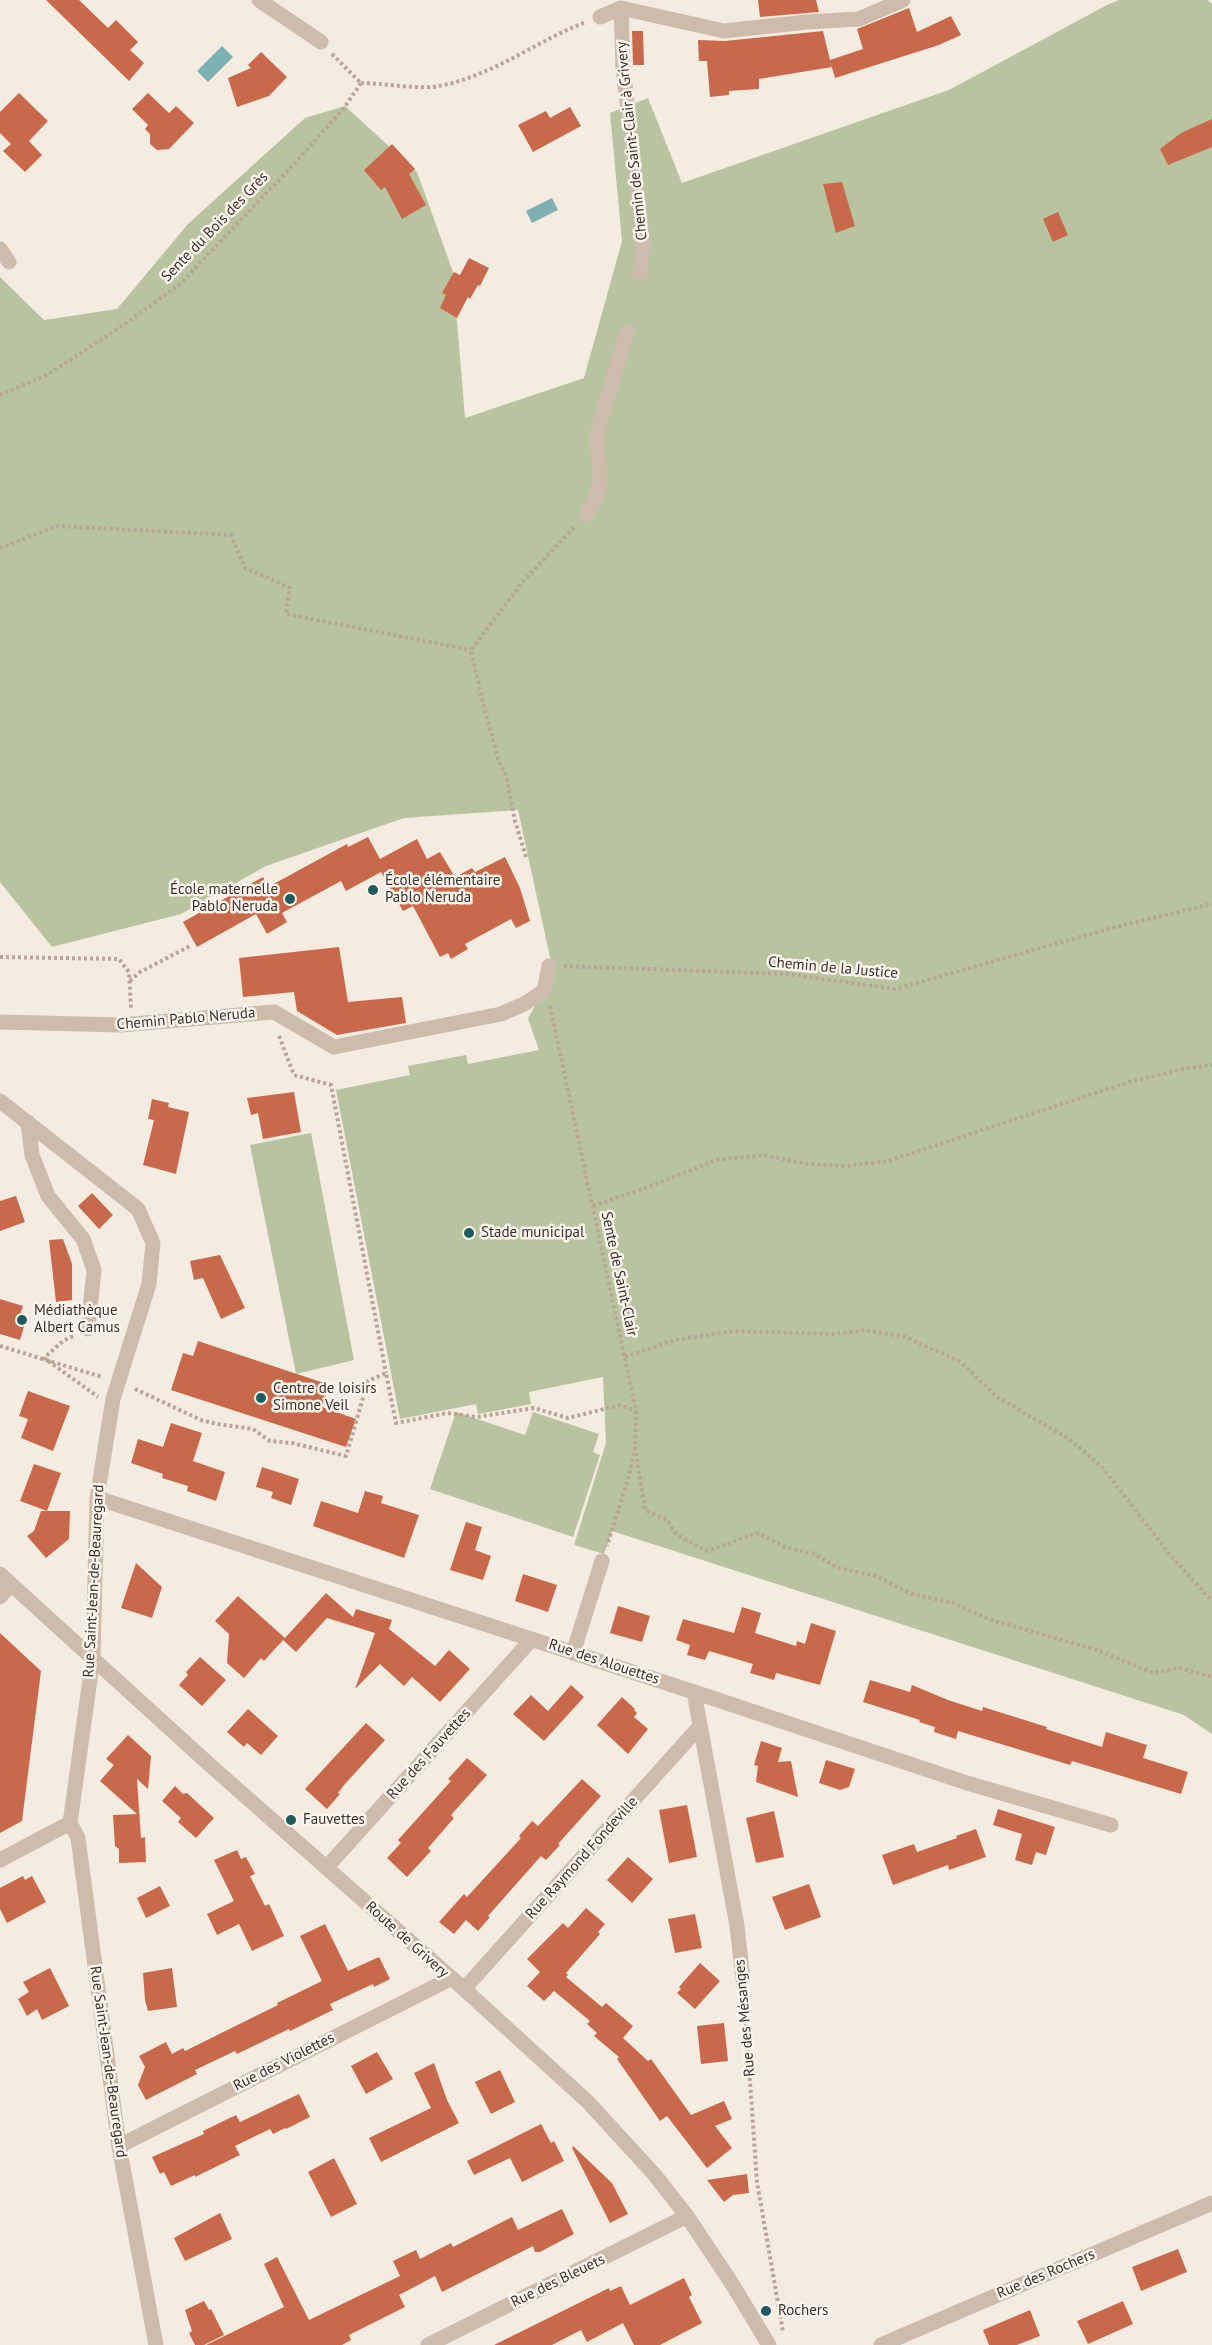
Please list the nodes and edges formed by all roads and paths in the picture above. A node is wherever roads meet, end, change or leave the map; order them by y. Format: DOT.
graph roads {
  1 [pos="259,0"];
  2 [pos="903,0"];
  3 [pos="621,8"];
  4 [pos="600,17"];
  5 [pos="321,42"];
  6 [pos="361,83"];
  7 [pos="640,273"];
  8 [pos="627,333"];
  9 [pos="0,395"];
  10 [pos="586,515"];
  11 [pos="0,548"];
  12 [pos="471,650"];
  13 [pos="526,857"];
  14 [pos="1212,904"];
  15 [pos="192,945"];
  16 [pos="0,957"];
  17 [pos="549,966"];
  18 [pos="129,982"];
  19 [pos="544,991"];
  20 [pos="274,1012"];
  21 [pos="0,1022"];
  22 [pos="132,1024"];
  23 [pos="1212,1065"];
  24 [pos="0,1101"];
  25 [pos="28,1122"];
  26 [pos="592,1206"];
  27 [pos="88,1329"];
  28 [pos="0,1346"];
  29 [pos="625,1357"];
  30 [pos="44,1358"];
  31 [pos="386,1372"];
  32 [pos="111,1380"];
  33 [pos="129,1386"];
  34 [pos="113,1402"];
  35 [pos="636,1410"];
  36 [pos="635,1448"];
  37 [pos="97,1498"];
  38 [pos="602,1561"];
  39 [pos="5,1579"];
  40 [pos="0,1598"];
  41 [pos="1212,1601"];
  42 [pos="532,1639"];
  43 [pos="573,1653"];
  44 [pos="93,1658"];
  45 [pos="1212,1677"];
  46 [pos="694,1692"];
  47 [pos="700,1726"];
  48 [pos="70,1823"];
  49 [pos="1111,1825"];
  50 [pos="0,1860"];
  51 [pos="326,1868"];
  52 [pos="743,1978"];
  53 [pos="450,1979"];
  54 [pos="464,1989"];
  55 [pos="118,2146"];
  56 [pos="1212,2203"];
  57 [pos="687,2216"];
  58 [pos="784,2339"];
  59 [pos="156,2345"];
  60 [pos="428,2345"];
  61 [pos="769,2345"];
  62 [pos="881,2345"];
  1 -- 5 [label="street"];
  2 -- 3 [label="street"];
  3 -- 4 [label="street"];
  3 -- 7 [label="street, Chemin de Saint-Clair à Grivery"];
  4 -- 6 [label="path"];
  5 -- 6 [label="path"];
  6 -- 9 [label="path, Sente du Bois des Grès"];
  8 -- 10 [label="street"];
  10 -- 12 [label="path"];
  11 -- 12 [label="path"];
  12 -- 13 [label="path"];
  14 -- 17 [label="path, Chemin de la Justice"];
  15 -- 18 [label="path"];
  16 -- 18 [label="path"];
  17 -- 19 [label="street"];
  18 -- 22 [label="path"];
  19 -- 20 [label="street, Chemin Pablo Neruda"];
  19 -- 26 [label="path, Sente de Saint-Clair"];
  20 -- 22 [label="street, Chemin Pablo Neruda"];
  20 -- 31 [label="path"];
  21 -- 22 [label="street, Chemin Pablo Neruda"];
  23 -- 26 [label="path"];
  24 -- 25 [label="street, Rue Saint-Jean-de-Beauregard"];
  25 -- 27 [label="street"];
  25 -- 34 [label="street, Rue Saint-Jean-de-Beauregard"];
  26 -- 29 [label="path, Sente de Saint-Clair"];
  27 -- 30 [label="path"];
  28 -- 30 [label="path"];
  29 -- 35 [label="path, Sente de Saint-Clair"];
  29 -- 41 [label="path"];
  30 -- 32 [label="path"];
  30 -- 34 [label="path"];
  31 -- 33 [label="path"];
  31 -- 35 [label="path"];
  34 -- 37 [label="street, Rue Saint-Jean-de-Beauregard"];
  35 -- 36 [label="path, Sente de Saint-Clair"];
  36 -- 38 [label="path, Sente de Saint-Clair"];
  36 -- 45 [label="path"];
  37 -- 42 [label="street, Rue des Alouettes"];
  37 -- 44 [label="street, Rue Saint-Jean-de-Beauregard"];
  38 -- 43 [label="street"];
  39 -- 40 [label="street"];
  39 -- 44 [label="street, Route de Grivery"];
  42 -- 43 [label="street, Rue des Alouettes"];
  42 -- 51 [label="street, Rue des Fauvettes"];
  43 -- 46 [label="street, Rue des Alouettes"];
  44 -- 48 [label="street, Rue Saint-Jean-de-Beauregard"];
  44 -- 51 [label="street, Route de Grivery"];
  46 -- 47 [label="street, Rue des Mésanges"];
  46 -- 49 [label="street, Rue des Alouettes"];
  47 -- 52 [label="street, Rue des Mésanges"];
  47 -- 54 [label="street, Rue Raymond Fondeville"];
  48 -- 50 [label="street"];
  48 -- 55 [label="street, Rue Saint-Jean-de-Beauregard"];
  51 -- 53 [label="street, Route de Grivery"];
  52 -- 58 [label="path, Rue des Mésanges"];
  53 -- 54 [label="street, Route de Grivery"];
  53 -- 55 [label="street, Rue des Violettes"];
  54 -- 57 [label="street, Route de Grivery"];
  55 -- 59 [label="street, Rue Saint-Jean-de-Beauregard"];
  56 -- 62 [label="street, Rue des Rochers"];
  57 -- 60 [label="street, Rue des Bleuets"];
  57 -- 61 [label="street, Route de Grivery"];
}
